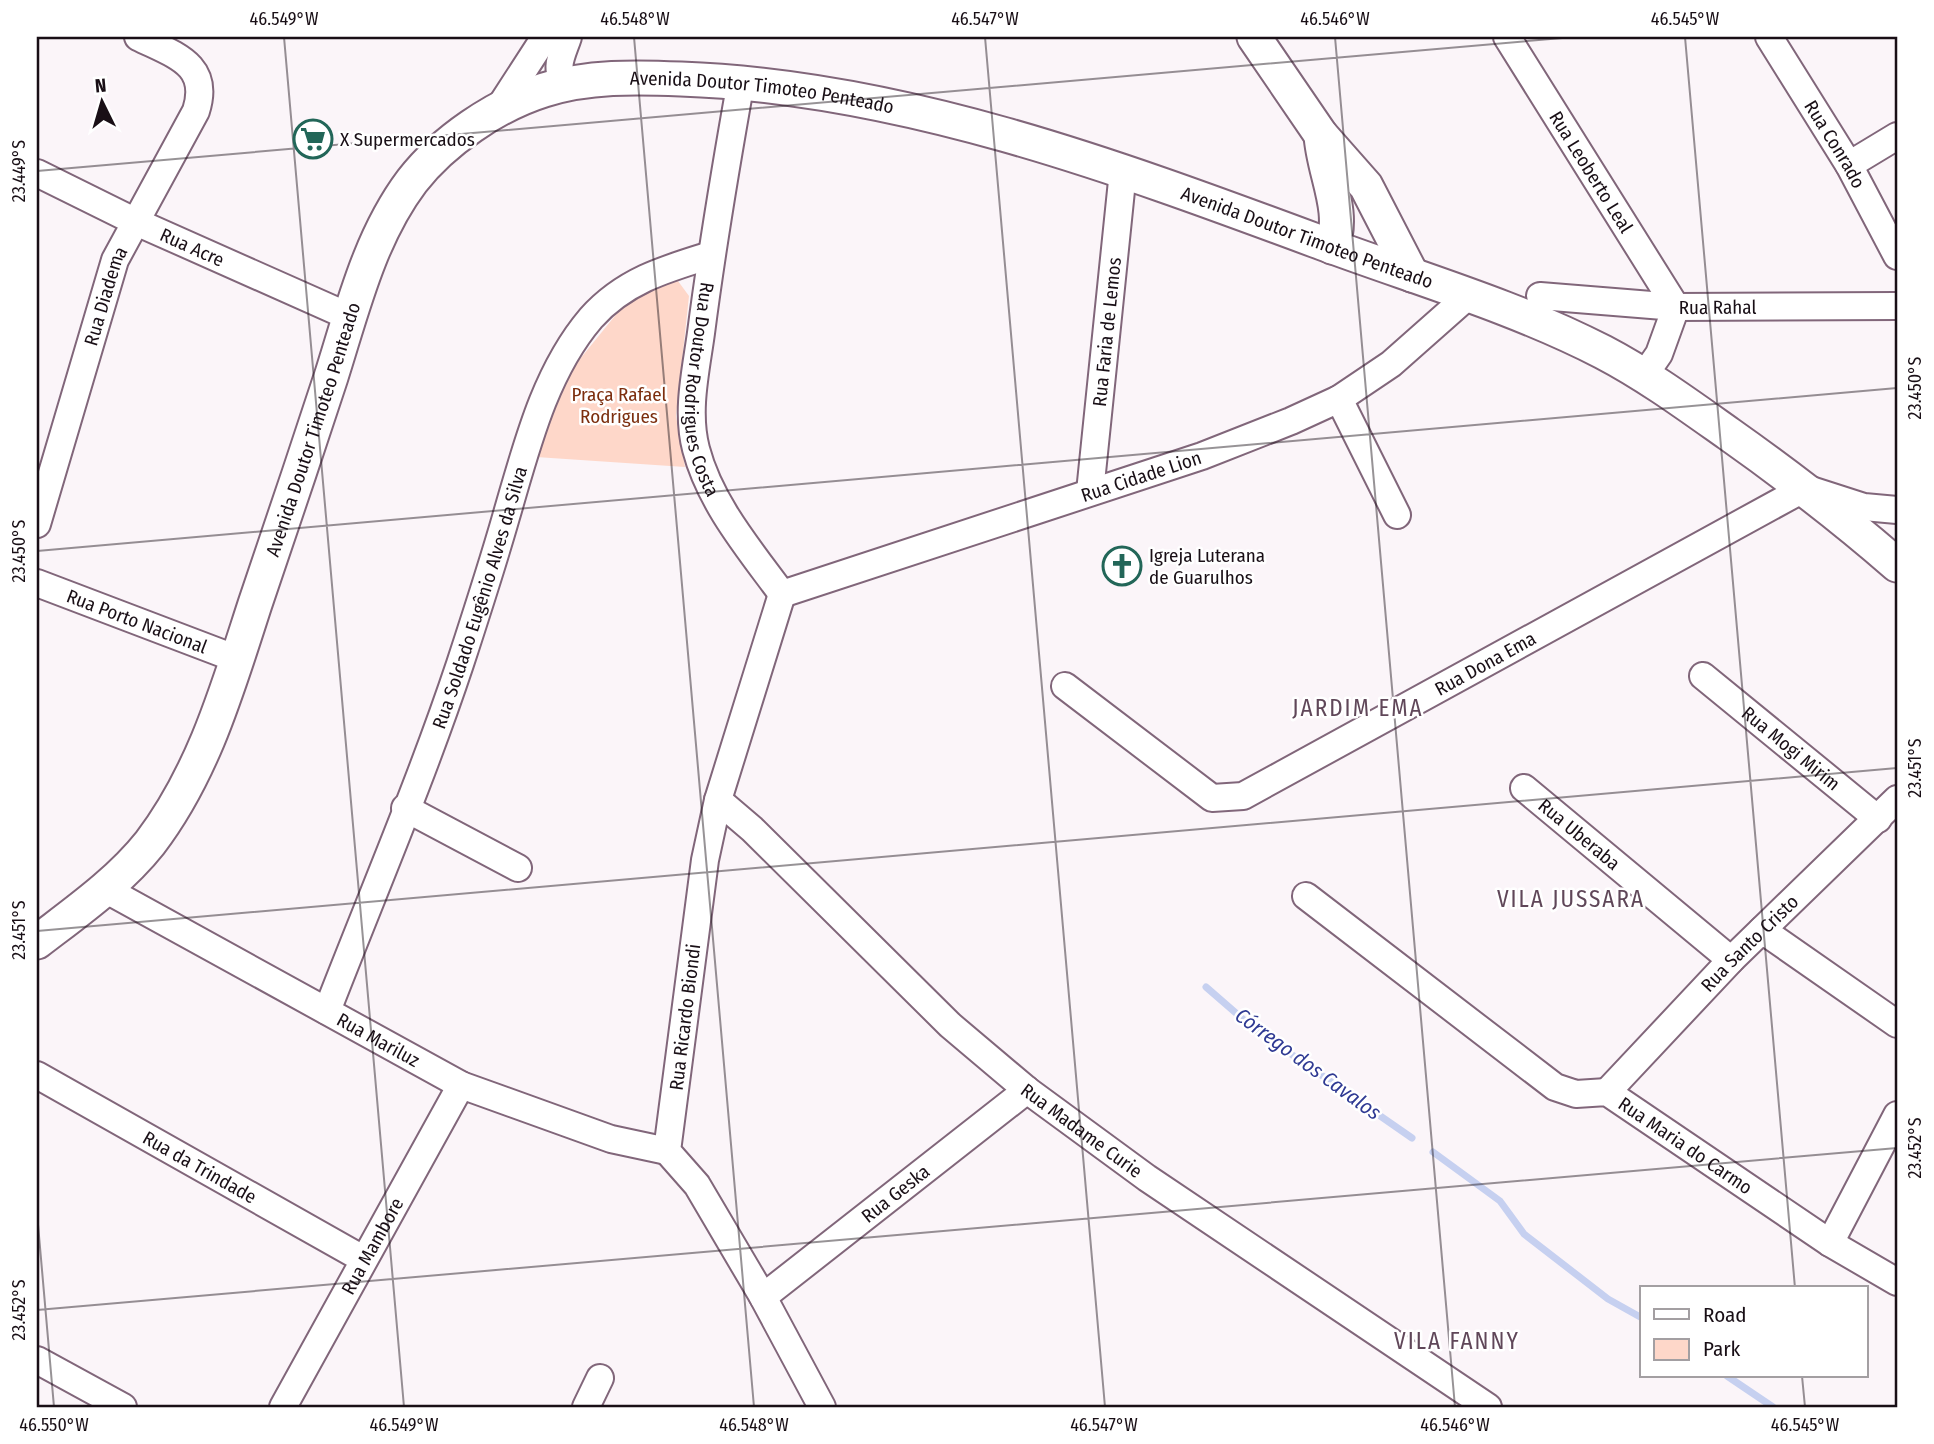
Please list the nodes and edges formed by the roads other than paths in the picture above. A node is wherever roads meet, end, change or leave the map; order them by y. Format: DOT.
graph roads {
  1 [pos="138,37"];
  2 [pos="545,37"];
  3 [pos="568,37"];
  4 [pos="1254,37"];
  5 [pos="1507,37"];
  6 [pos="1769,37"];
  7 [pos="741,81"];
  8 [pos="569,85"];
  9 [pos="499,108"];
  10 [pos="1321,135"];
  11 [pos="1897,136"];
  12 [pos="1849,165"];
  13 [pos="1123,171"];
  14 [pos="37,173"];
  15 [pos="134,221"];
  16 [pos="1332,247"];
  17 [pos="711,256"];
  18 [pos="1897,256"];
  19 [pos="1412,275"];
  20 [pos="1469,295"];
  21 [pos="1540,296"];
  22 [pos="1897,306"];
  23 [pos="1676,307"];
  24 [pos="350,317"];
  25 [pos="1656,373"];
  26 [pos="1339,399"];
  27 [pos="1805,488"];
  28 [pos="1090,492"];
  29 [pos="1897,510"];
  30 [pos="1397,515"];
  31 [pos="37,524"];
  32 [pos="1897,565"];
  33 [pos="37,583"];
  34 [pos="782,594"];
  35 [pos="237,659"];
  36 [pos="1703,676"];
  37 [pos="1065,687"];
  38 [pos="1524,788"];
  39 [pos="1897,799"];
  40 [pos="718,800"];
  41 [pos="405,808"];
  42 [pos="1878,819"];
  43 [pos="518,868"];
  44 [pos="105,889"];
  45 [pos="1306,895"];
  46 [pos="1762,930"];
  47 [pos="37,942"];
  48 [pos="1731,960"];
  49 [pos="327,1011"];
  50 [pos="1897,1024"];
  51 [pos="37,1075"];
  52 [pos="461,1085"];
  53 [pos="1027,1090"];
  54 [pos="1607,1092"];
  55 [pos="1897,1115"];
  56 [pos="667,1151"];
  57 [pos="1830,1243"];
  58 [pos="363,1259"];
  59 [pos="1897,1282"];
  60 [pos="763,1297"];
  61 [pos="37,1360"];
  62 [pos="600,1378"];
  63 [pos="123,1407"];
  64 [pos="283,1407"];
  65 [pos="586,1407"];
  66 [pos="822,1407"];
  67 [pos="1488,1407"];
  1 -- 15 [label="street, Rua Diadema"];
  2 -- 9 [label="street"];
  3 -- 8 [label="street"];
  4 -- 10 [label="main road"];
  5 -- 23 [label="street, Rua Leoberto Leal"];
  6 -- 12 [label="street, Rua Conrado"];
  7 -- 8 [label="main road, Avenida Doutor Timoteo Penteado"];
  7 -- 13 [label="main road, Avenida Doutor Timoteo Penteado"];
  7 -- 17 [label="street, Rua Doutor Rodrigues Costa"];
  8 -- 9 [label="main road, Avenida Doutor Timoteo Penteado"];
  9 -- 24 [label="main road, Avenida Doutor Timoteo Penteado"];
  10 -- 16 [label="main road"];
  10 -- 19 [label="main road"];
  11 -- 12 [label="street"];
  12 -- 18 [label="street, Rua Conrado"];
  13 -- 16 [label="main road, Avenida Doutor Timoteo Penteado"];
  13 -- 28 [label="street, Rua Faria de Lemos"];
  14 -- 15 [label="street, Rua Acre"];
  15 -- 24 [label="street, Rua Acre"];
  15 -- 31 [label="street, Rua Diadema"];
  16 -- 19 [label="main road, Avenida Doutor Timoteo Penteado"];
  17 -- 34 [label="street, Rua Doutor Rodrigues Costa"];
  17 -- 41 [label="street, Rua Soldado Eugênio Alves da Silva"];
  19 -- 20 [label="main road, Avenida Doutor Timoteo Penteado"];
  20 -- 25 [label="main road, Avenida Doutor Timoteo Penteado"];
  20 -- 26 [label="street, Rua Cidade Lion"];
  21 -- 23 [label="street, Rua Rahal"];
  22 -- 23 [label="street, Rua Rahal"];
  23 -- 25 [label="street"];
  24 -- 35 [label="main road, Avenida Doutor Timoteo Penteado"];
  25 -- 27 [label="main road, Avenida Doutor Timoteo Penteado"];
  26 -- 28 [label="street, Rua Cidade Lion"];
  26 -- 30 [label="street"];
  27 -- 29 [label="street"];
  27 -- 32 [label="main road, Avenida Doutor Timoteo Penteado"];
  27 -- 37 [label="street, Rua Dona Ema"];
  28 -- 34 [label="street, Rua Cidade Lion"];
  33 -- 35 [label="street, Rua Porto Nacional"];
  34 -- 40 [label="street, Rua Ricardo Biondi"];
  35 -- 44 [label="main road, Avenida Doutor Timoteo Penteado"];
  36 -- 42 [label="street, Rua Mogi Mirim"];
  38 -- 48 [label="street, Rua Uberaba"];
  39 -- 42 [label="street, Rua Santo Cristo"];
  40 -- 53 [label="street, Rua Madame Curie"];
  40 -- 56 [label="street, Rua Ricardo Biondi"];
  41 -- 43 [label="street"];
  41 -- 49 [label="street, Rua Soldado Eugênio Alves da Silva"];
  42 -- 46 [label="street, Rua Santo Cristo"];
  44 -- 47 [label="main road, Avenida Doutor Timoteo Penteado"];
  44 -- 49 [label="street, Rua Mariluz"];
  45 -- 54 [label="street, Rua Maria do Carmo"];
  46 -- 48 [label="street, Rua Santo Cristo"];
  46 -- 50 [label="street"];
  48 -- 54 [label="street, Rua Santo Cristo"];
  49 -- 52 [label="street, Rua Mariluz"];
  51 -- 58 [label="street, Rua da Trindade"];
  52 -- 56 [label="street, Rua Mariluz"];
  52 -- 58 [label="street, Rua Mambore"];
  53 -- 60 [label="street, Rua Geska"];
  53 -- 67 [label="street, Rua Madame Curie"];
  54 -- 57 [label="street, Rua Maria do Carmo"];
  55 -- 57 [label="street"];
  56 -- 60 [label="street"];
  57 -- 59 [label="street, Rua Maria do Carmo"];
  58 -- 64 [label="street, Rua Mambore"];
  60 -- 66 [label="street"];
  61 -- 63 [label="street"];
  62 -- 65 [label="street"];
}
